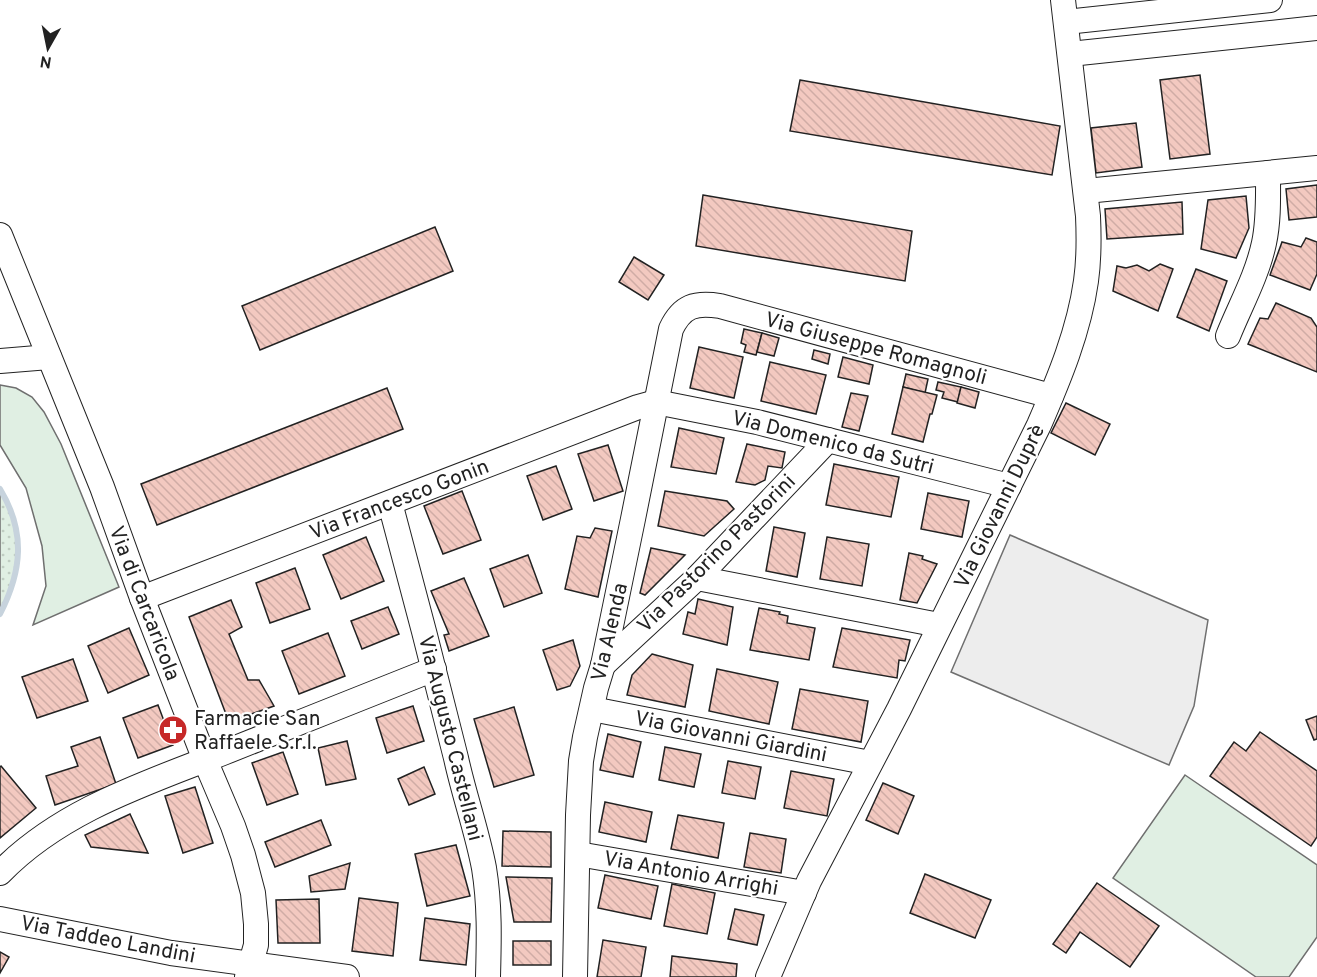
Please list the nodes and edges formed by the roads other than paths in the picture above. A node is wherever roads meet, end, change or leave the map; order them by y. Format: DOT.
graph roads {
  1 [pos="1270,0"];
  2 [pos="1064,11"];
  3 [pos="1317,28"];
  4 [pos="1070,54"];
  5 [pos="1317,168"];
  6 [pos="1268,172"];
  7 [pos="1086,191"];
  8 [pos="0,235"];
  9 [pos="699,305"];
  10 [pos="1228,336"];
  11 [pos="49,357"];
  12 [pos="0,361"];
  13 [pos="1051,396"];
  14 [pos="657,402"];
  15 [pos="828,440"];
  16 [pos="1009,486"];
  17 [pos="390,503"];
  18 [pos="697,578"];
  19 [pos="142,597"];
  20 [pos="939,625"];
  21 [pos="603,665"];
  22 [pos="434,669"];
  23 [pos="592,709"];
  24 [pos="206,760"];
  25 [pos="870,763"];
  26 [pos="578,854"];
  27 [pos="0,873"];
  28 [pos="804,893"];
  29 [pos="0,919"];
  30 [pos="249,971"];
  31 [pos="347,977"];
  32 [pos="488,977"];
  33 [pos="575,977"];
  34 [pos="768,977"];
  1 -- 2 [label="street"];
  2 -- 4 [label="street, Via Giovanni Duprè"];
  3 -- 4 [label="street"];
  4 -- 7 [label="street, Via Giovanni Duprè"];
  5 -- 6 [label="street"];
  6 -- 7 [label="street"];
  6 -- 10 [label="street"];
  7 -- 13 [label="street, Via Giovanni Duprè"];
  8 -- 11 [label="street, Via di Carcaricola"];
  9 -- 13 [label="street, Via Giuseppe Romagnoli"];
  9 -- 14 [label="street, Via Alenda"];
  11 -- 12 [label="street"];
  11 -- 19 [label="street, Via di Carcaricola"];
  13 -- 16 [label="street, Via Giovanni Duprè"];
  14 -- 15 [label="street, Via Domenico da Sutri"];
  14 -- 17 [label="street, Via Francesco Gonin"];
  14 -- 21 [label="street, Via Alenda"];
  15 -- 16 [label="street, Via Domenico da Sutri"];
  15 -- 18 [label="street, Via Pastorino Pastorini"];
  16 -- 20 [label="street, Via Giovanni Duprè"];
  17 -- 19 [label="street, Via Francesco Gonin"];
  17 -- 22 [label="street, Via Augusto Castellani"];
  18 -- 20 [label="street"];
  18 -- 21 [label="street, Via Pastorino Pastorini"];
  19 -- 24 [label="street, Via di Carcaricola"];
  20 -- 25 [label="street, Via Giovanni Duprè"];
  21 -- 23 [label="street, Via Alenda"];
  22 -- 24 [label="street"];
  22 -- 32 [label="street, Via Augusto Castellani"];
  23 -- 25 [label="street, Via Giovanni Giardini"];
  23 -- 26 [label="street, Via Alenda"];
  24 -- 27 [label="street"];
  24 -- 30 [label="street, Via di Carcaricola"];
  25 -- 28 [label="street, Via Giovanni Duprè"];
  26 -- 28 [label="street, Via Antonio Arrighi"];
  26 -- 33 [label="street, Via Alenda"];
  28 -- 34 [label="street, Via Giovanni Duprè"];
  29 -- 30 [label="street, Via Taddeo Landini"];
  30 -- 31 [label="street, Via Taddeo Landini"];
}
